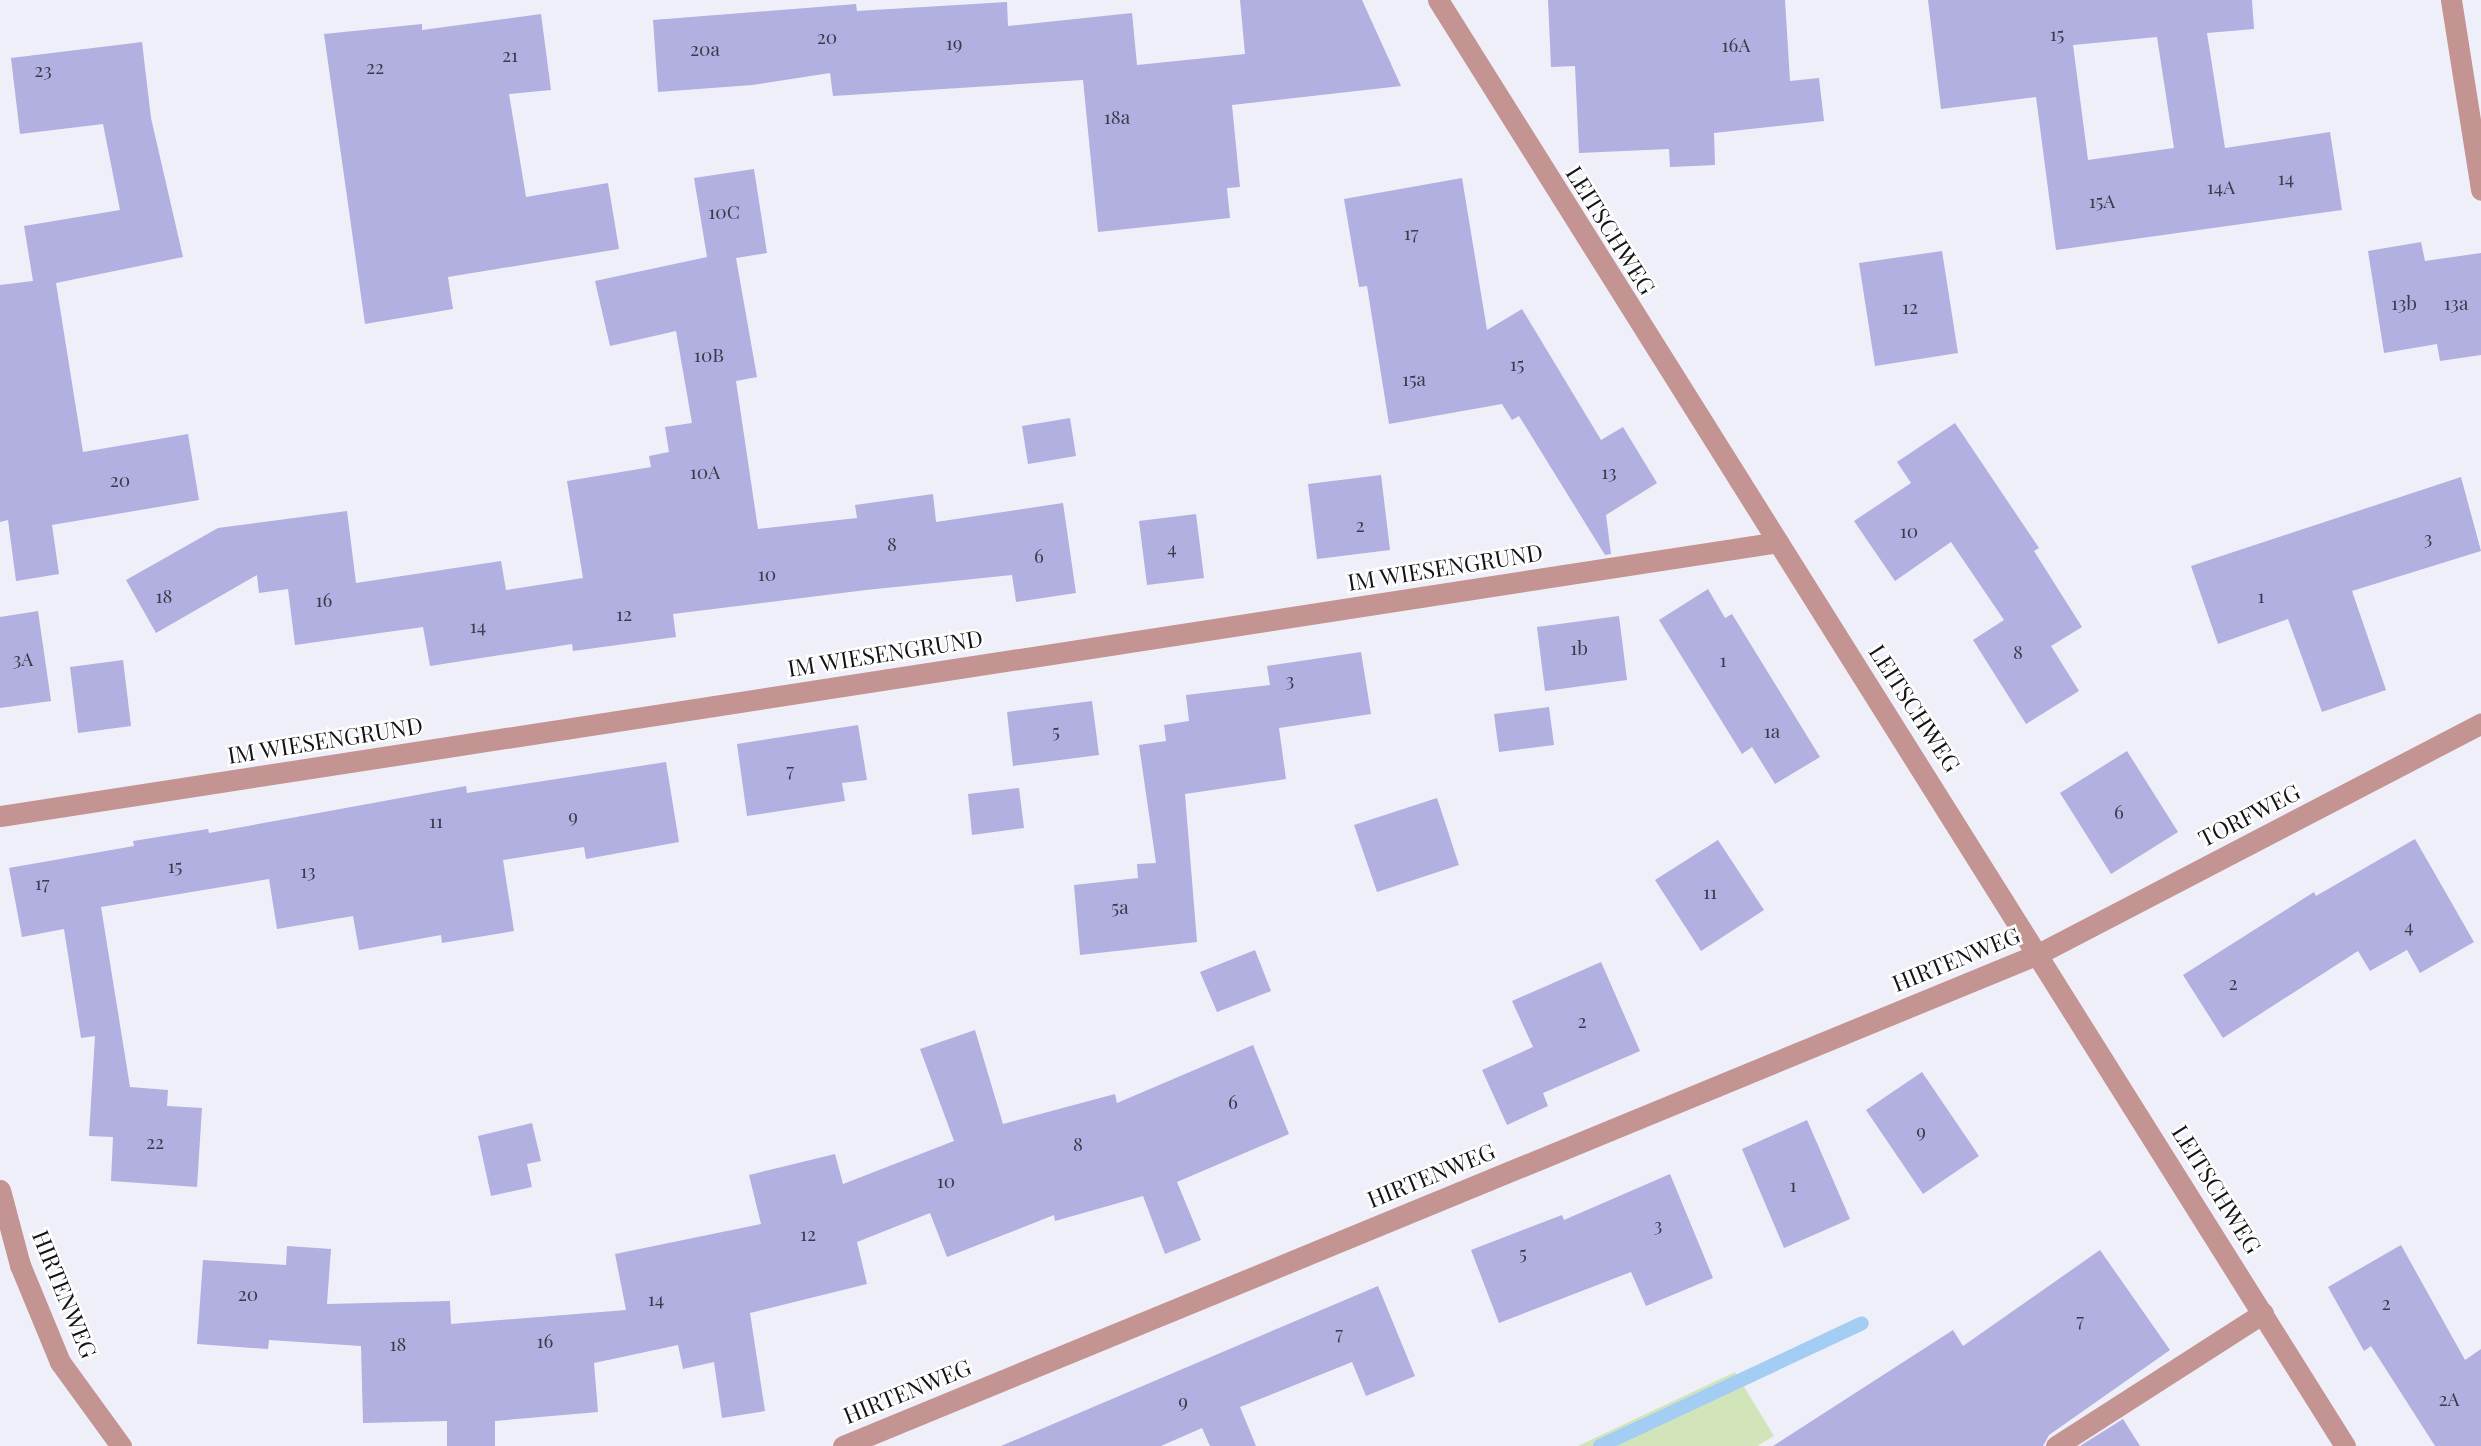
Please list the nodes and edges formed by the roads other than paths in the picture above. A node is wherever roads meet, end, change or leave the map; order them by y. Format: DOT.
graph roads {
  1 [pos="1438,0"];
  2 [pos="2451,0"];
  3 [pos="2481,190"];
  4 [pos="1778,542"];
  5 [pos="2481,723"];
  6 [pos="0,816"];
  7 [pos="2040,953"];
  8 [pos="0,1190"];
  9 [pos="2263,1313"];
  10 [pos="121,1446"];
  11 [pos="843,1446"];
  12 [pos="2056,1446"];
  13 [pos="2346,1446"];
  1 -- 4 [label="street, LEITSCHWEG"];
  2 -- 3 [label="street"];
  4 -- 6 [label="street, IM WIESENGRUND"];
  4 -- 7 [label="street, LEITSCHWEG"];
  5 -- 7 [label="street, TORFWEG"];
  7 -- 9 [label="street, LEITSCHWEG"];
  7 -- 11 [label="street, HIRTENWEG"];
  8 -- 10 [label="street, HIRTENWEG"];
  9 -- 12 [label="street"];
  9 -- 13 [label="street, LEITSCHWEG"];
}
